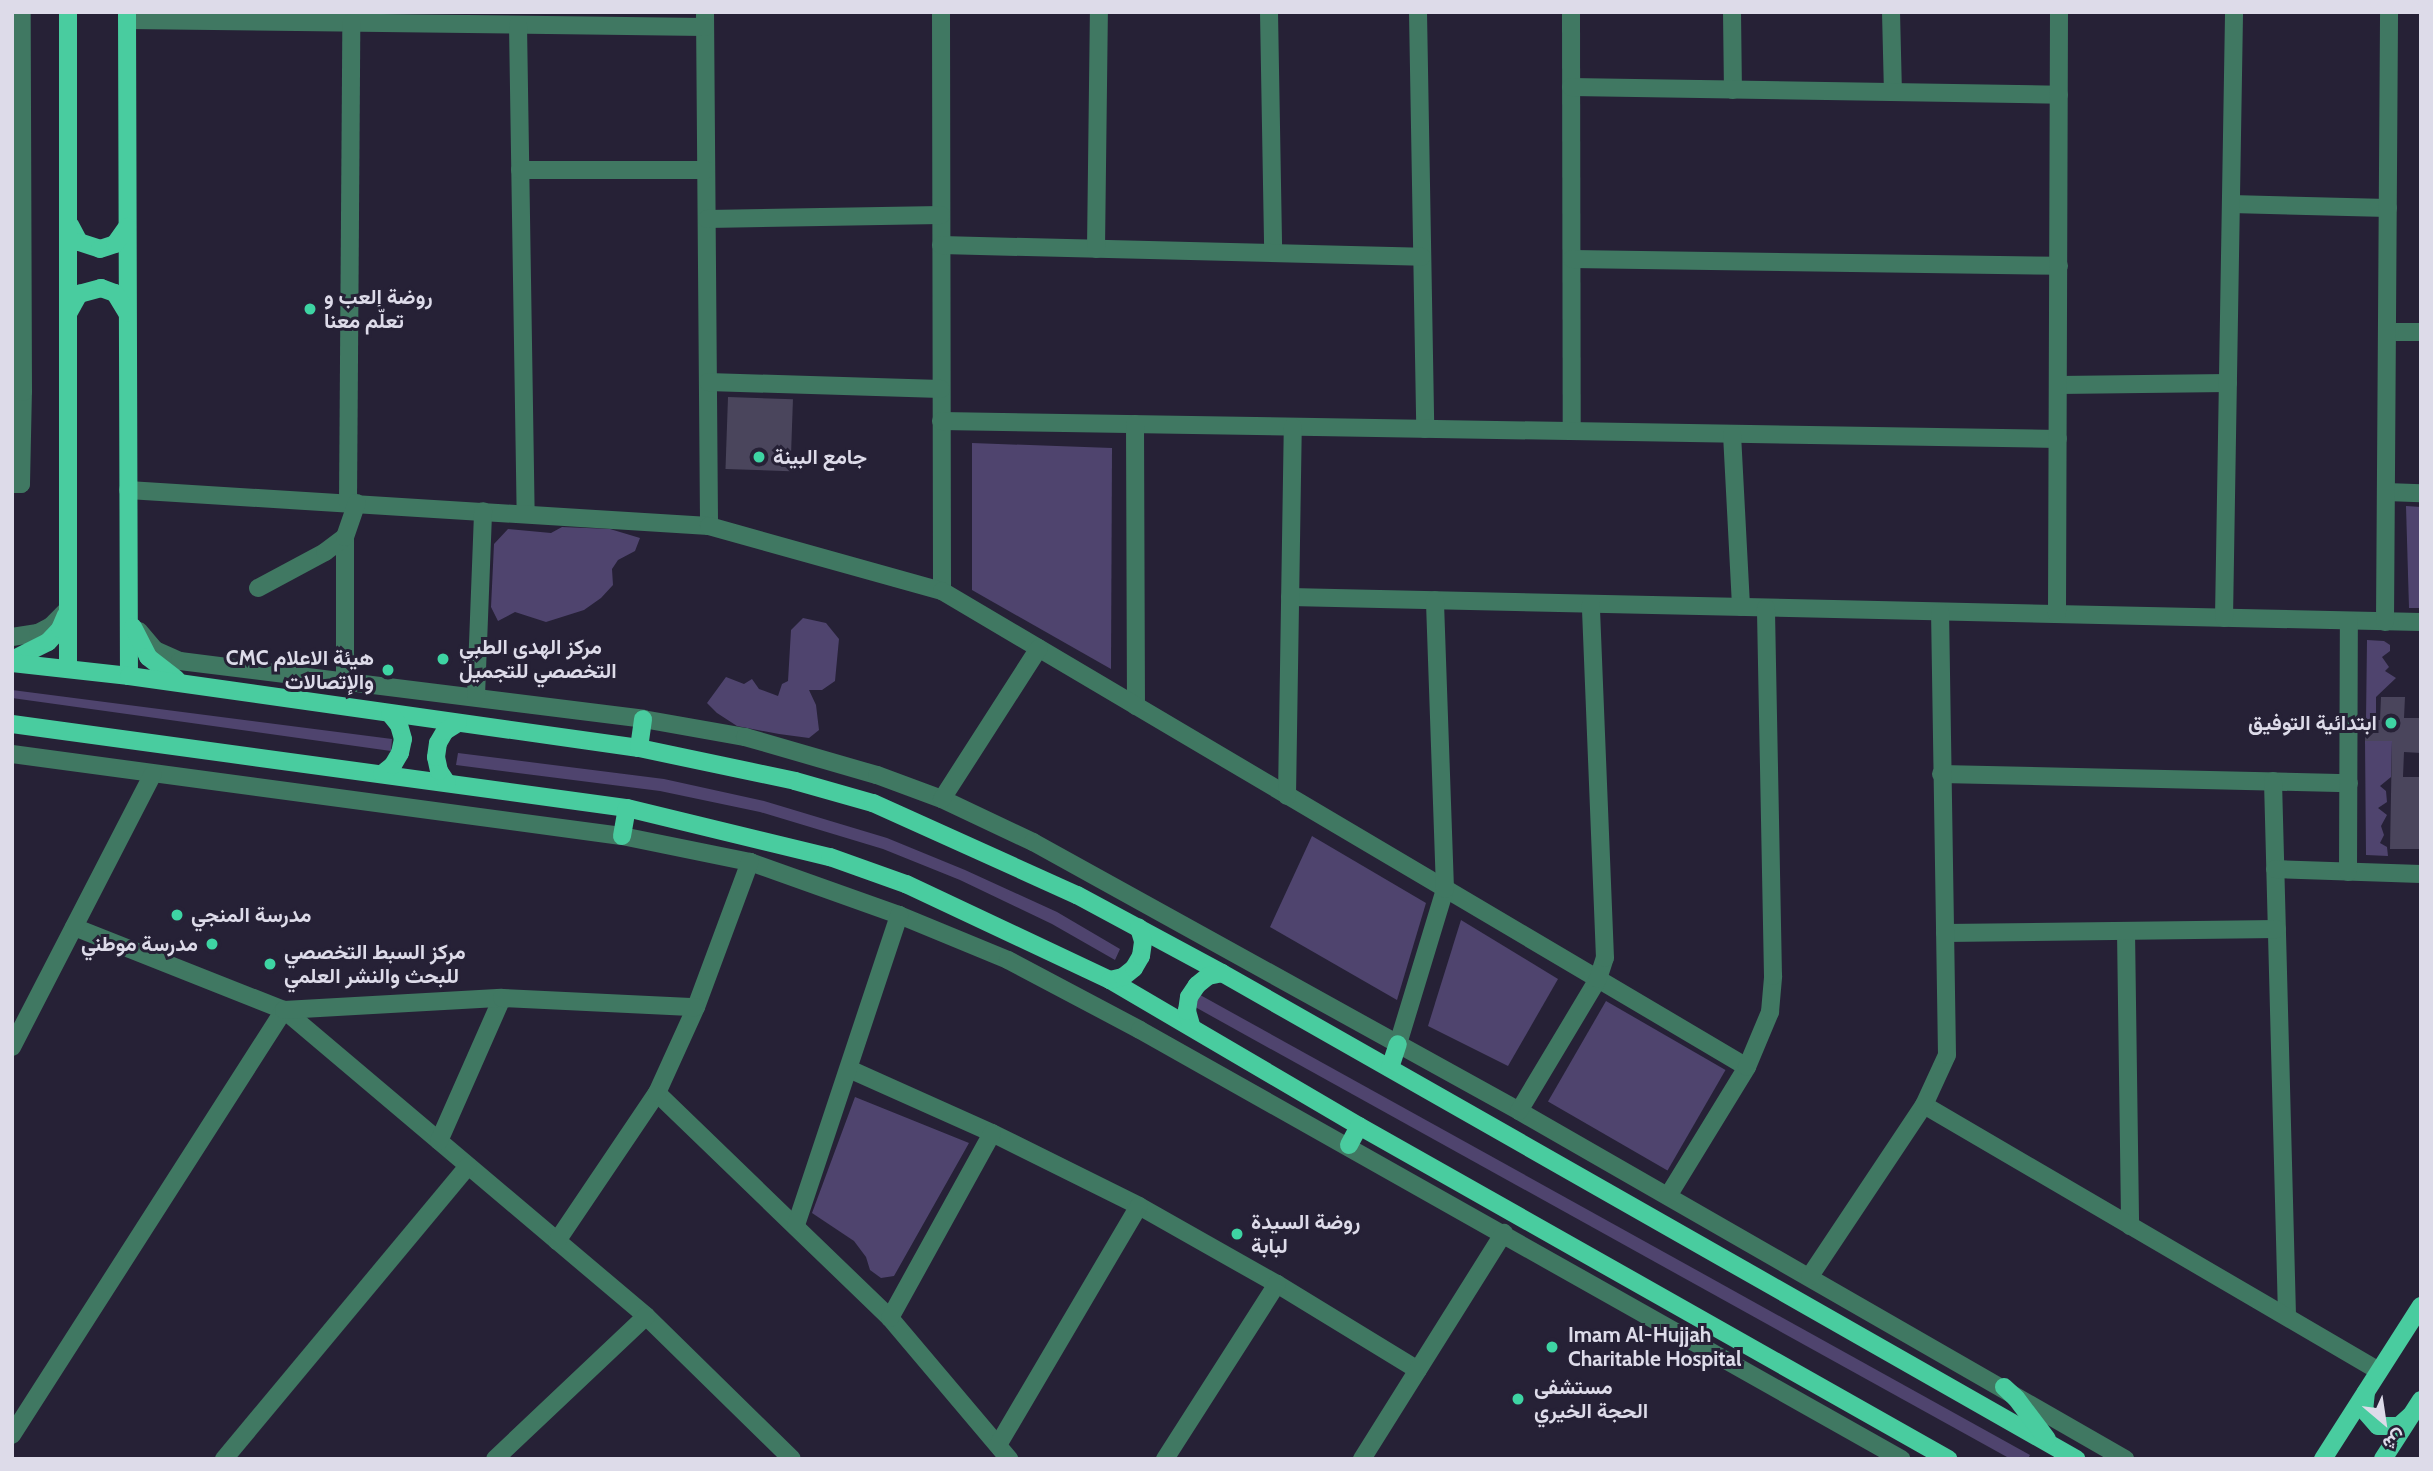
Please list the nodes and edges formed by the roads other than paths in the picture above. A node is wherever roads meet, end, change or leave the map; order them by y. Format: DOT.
graph roads {
  1 [pos="23,12"];
  2 [pos="68,12"];
  3 [pos="941,12"];
  4 [pos="1099,12"];
  5 [pos="1269,12"];
  6 [pos="1418,12"];
  7 [pos="1571,12"];
  8 [pos="1732,12"];
  9 [pos="1891,12"];
  10 [pos="2059,12"];
  11 [pos="2234,12"];
  12 [pos="2389,12"];
  13 [pos="127,16"];
  14 [pos="705,20"];
  15 [pos="351,23"];
  16 [pos="518,25"];
  17 [pos="17,46"];
  18 [pos="1571,87"];
  19 [pos="1733,90"];
  20 [pos="1893,92"];
  21 [pos="2059,95"];
  22 [pos="18,137"];
  23 [pos="520,170"];
  24 [pos="706,170"];
  25 [pos="2231,204"];
  26 [pos="2388,208"];
  27 [pos="941,215"];
  28 [pos="18,217"];
  29 [pos="707,219"];
  30 [pos="69,221"];
  31 [pos="128,225"];
  32 [pos="941,245"];
  33 [pos="1096,249"];
  34 [pos="1273,253"];
  35 [pos="1422,257"];
  36 [pos="1572,259"];
  37 [pos="2059,266"];
  38 [pos="18,300"];
  39 [pos="127,313"];
  40 [pos="68,315"];
  41 [pos="2387,332"];
  42 [pos="2421,332"];
  43 [pos="708,382"];
  44 [pos="2228,383"];
  45 [pos="2058,385"];
  46 [pos="942,389"];
  47 [pos="18,391"];
  48 [pos="941,421"];
  49 [pos="1135,424"];
  50 [pos="1293,427"];
  51 [pos="1425,429"];
  52 [pos="1573,431"];
  53 [pos="1732,434"];
  54 [pos="2058,439"];
  55 [pos="12,484"];
  56 [pos="128,490"];
  57 [pos="2386,492"];
  58 [pos="2421,492"];
  59 [pos="352,503"];
  60 [pos="483,511"];
  61 [pos="526,514"];
  62 [pos="709,526"];
  63 [pos="345,537"];
  64 [pos="258,588"];
  65 [pos="942,591"];
  66 [pos="1290,597"];
  67 [pos="1435,600"];
  68 [pos="129,604"];
  69 [pos="1591,604"];
  70 [pos="1741,607"];
  71 [pos="68,608"];
  72 [pos="1766,608"];
  73 [pos="1940,612"];
  74 [pos="2057,614"];
  75 [pos="2224,618"];
  76 [pos="2349,621"];
  77 [pos="2385,622"];
  78 [pos="2421,622"];
  79 [pos="12,637"];
  80 [pos="1039,648"];
  81 [pos="12,662"];
  82 [pos="68,669"];
  83 [pos="129,676"];
  84 [pos="345,680"];
  85 [pos="196,685"];
  86 [pos="476,696"];
  87 [pos="1136,706"];
  88 [pos="390,714"];
  89 [pos="643,719"];
  90 [pos="457,723"];
  91 [pos="12,724"];
  92 [pos="639,748"];
  93 [pos="12,754"];
  94 [pos="153,774"];
  95 [pos="382,774"];
  96 [pos="1941,774"];
  97 [pos="2273,781"];
  98 [pos="447,783"];
  99 [pos="2349,783"];
  100 [pos="1287,796"];
  101 [pos="942,799"];
  102 [pos="627,808"];
  103 [pos="622,836"];
  104 [pos="750,862"];
  105 [pos="2275,869"];
  106 [pos="2348,872"];
  107 [pos="2421,874"];
  108 [pos="1445,889"];
  109 [pos="899,915"];
  110 [pos="74,927"];
  111 [pos="1139,928"];
  112 [pos="2277,929"];
  113 [pos="2126,931"];
  114 [pos="1945,933"];
  115 [pos="1222,973"];
  116 [pos="1597,979"];
  117 [pos="1110,980"];
  118 [pos="502,998"];
  119 [pos="696,1007"];
  120 [pos="284,1010"];
  121 [pos="1191,1026"];
  122 [pos="1398,1044"];
  123 [pos="12,1047"];
  124 [pos="1746,1067"];
  125 [pos="1390,1068"];
  126 [pos="849,1069"];
  127 [pos="657,1093"];
  128 [pos="1924,1105"];
  129 [pos="1519,1111"];
  130 [pos="1359,1126"];
  131 [pos="992,1133"];
  132 [pos="439,1141"];
  133 [pos="1349,1145"];
  134 [pos="468,1166"];
  135 [pos="1668,1195"];
  136 [pos="1139,1206"];
  137 [pos="796,1225"];
  138 [pos="2130,1226"];
  139 [pos="1504,1233"];
  140 [pos="557,1241"];
  141 [pos="1810,1276"];
  142 [pos="1277,1284"];
  143 [pos="2421,1306"];
  144 [pos="646,1316"];
  145 [pos="2287,1317"];
  146 [pos="890,1318"];
  147 [pos="1418,1370"];
  148 [pos="2379,1371"];
  149 [pos="2004,1387"];
  150 [pos="2367,1389"];
  151 [pos="2421,1401"];
  152 [pos="2410,1416"];
  153 [pos="12,1435"];
  154 [pos="1003,1452"];
  155 [pos="2070,1455"];
  156 [pos="224,1459"];
  157 [pos="495,1459"];
  158 [pos="793,1459"];
  159 [pos="1165,1459"];
  160 [pos="1362,1459"];
  161 [pos="1901,1459"];
  162 [pos="1948,1459"];
  163 [pos="2125,1459"];
  164 [pos="2323,1459"];
  165 [pos="2383,1459"];
  1 -- 17 [label="street"];
  2 -- 30 [label="main road"];
  3 -- 27 [label="street"];
  4 -- 33 [label="street"];
  5 -- 34 [label="street"];
  6 -- 35 [label="street"];
  7 -- 18 [label="street"];
  8 -- 19 [label="street"];
  9 -- 20 [label="street"];
  10 -- 21 [label="street"];
  11 -- 25 [label="street"];
  12 -- 26 [label="street"];
  13 -- 15 [label="street"];
  13 -- 31 [label="main road"];
  14 -- 16 [label="street"];
  14 -- 24 [label="street"];
  15 -- 16 [label="street"];
  15 -- 59 [label="street"];
  16 -- 23 [label="street"];
  17 -- 22 [label="street"];
  18 -- 19 [label="street"];
  18 -- 36 [label="street"];
  19 -- 20 [label="street"];
  20 -- 21 [label="street"];
  21 -- 37 [label="street"];
  22 -- 28 [label="street"];
  23 -- 24 [label="street"];
  23 -- 61 [label="street"];
  24 -- 29 [label="street"];
  25 -- 26 [label="street"];
  25 -- 44 [label="street"];
  26 -- 41 [label="street"];
  27 -- 29 [label="street"];
  27 -- 32 [label="street"];
  28 -- 38 [label="street"];
  29 -- 43 [label="street"];
  30 -- 31 [label="main road"];
  30 -- 40 [label="main road"];
  31 -- 39 [label="main road"];
  32 -- 33 [label="street"];
  32 -- 46 [label="street"];
  33 -- 34 [label="street"];
  34 -- 35 [label="street"];
  35 -- 51 [label="street"];
  36 -- 37 [label="street"];
  36 -- 52 [label="street"];
  37 -- 45 [label="street"];
  38 -- 47 [label="street"];
  39 -- 40 [label="main road"];
  39 -- 56 [label="main road"];
  40 -- 71 [label="main road"];
  41 -- 42 [label="street"];
  41 -- 57 [label="street"];
  43 -- 46 [label="street"];
  43 -- 62 [label="street"];
  44 -- 45 [label="street"];
  44 -- 75 [label="street"];
  45 -- 54 [label="street"];
  46 -- 48 [label="street"];
  47 -- 55 [label="street"];
  48 -- 49 [label="street"];
  48 -- 65 [label="street"];
  49 -- 50 [label="street"];
  49 -- 87 [label="street"];
  50 -- 51 [label="street"];
  50 -- 66 [label="street"];
  51 -- 52 [label="street"];
  52 -- 53 [label="street"];
  53 -- 54 [label="street"];
  53 -- 70 [label="street"];
  54 -- 74 [label="street"];
  56 -- 59 [label="street"];
  56 -- 68 [label="main road"];
  57 -- 58 [label="street"];
  57 -- 77 [label="street"];
  59 -- 60 [label="street"];
  59 -- 63 [label="street"];
  60 -- 61 [label="street"];
  60 -- 86 [label="street"];
  61 -- 62 [label="street"];
  62 -- 65 [label="street"];
  63 -- 64 [label="street"];
  63 -- 84 [label="street"];
  65 -- 80 [label="street"];
  66 -- 67 [label="street"];
  66 -- 100 [label="street"];
  67 -- 69 [label="street"];
  67 -- 108 [label="street"];
  68 -- 83 [label="main road"];
  68 -- 84 [label="street"];
  68 -- 85 [label="main road"];
  69 -- 70 [label="street"];
  69 -- 116 [label="street"];
  70 -- 72 [label="street"];
  71 -- 79 [label="street"];
  71 -- 81 [label="main road"];
  71 -- 82 [label="main road"];
  72 -- 73 [label="street"];
  72 -- 124 [label="street"];
  73 -- 74 [label="street"];
  73 -- 96 [label="street"];
  74 -- 75 [label="street"];
  75 -- 76 [label="street"];
  76 -- 77 [label="street"];
  76 -- 99 [label="street"];
  77 -- 78 [label="street"];
  80 -- 87 [label="street"];
  80 -- 101 [label="street"];
  81 -- 82 [label="main road"];
  82 -- 83 [label="main road"];
  83 -- 85 [label="main road"];
  84 -- 86 [label="street"];
  85 -- 88 [label="main road"];
  86 -- 89 [label="street"];
  87 -- 100 [label="street"];
  88 -- 90 [label="main road"];
  88 -- 95 [label="main road"];
  89 -- 92 [label="main road"];
  89 -- 101 [label="street"];
  90 -- 92 [label="main road"];
  90 -- 98 [label="main road"];
  91 -- 95 [label="main road"];
  92 -- 111 [label="main road"];
  93 -- 94 [label="street"];
  94 -- 103 [label="street"];
  94 -- 110 [label="street"];
  95 -- 98 [label="main road"];
  96 -- 97 [label="street"];
  96 -- 114 [label="street"];
  97 -- 99 [label="street"];
  97 -- 105 [label="street"];
  98 -- 102 [label="main road"];
  99 -- 106 [label="street"];
  100 -- 108 [label="street"];
  101 -- 122 [label="street"];
  102 -- 103 [label="main road"];
  102 -- 117 [label="main road"];
  103 -- 104 [label="street"];
  104 -- 109 [label="street"];
  104 -- 119 [label="street"];
  105 -- 106 [label="street"];
  105 -- 112 [label="street"];
  106 -- 107 [label="street"];
  108 -- 116 [label="street"];
  108 -- 122 [label="street"];
  109 -- 126 [label="street"];
  109 -- 133 [label="street"];
  110 -- 120 [label="street"];
  110 -- 123 [label="street"];
  111 -- 115 [label="main road"];
  111 -- 117 [label="main road"];
  112 -- 113 [label="street"];
  112 -- 145 [label="street"];
  113 -- 114 [label="street"];
  113 -- 138 [label="street"];
  114 -- 128 [label="street"];
  115 -- 121 [label="main road"];
  115 -- 125 [label="main road"];
  116 -- 124 [label="street"];
  116 -- 129 [label="street"];
  117 -- 121 [label="main road"];
  118 -- 119 [label="street"];
  118 -- 120 [label="street"];
  118 -- 132 [label="street"];
  119 -- 127 [label="street"];
  120 -- 132 [label="street"];
  120 -- 153 [label="street"];
  121 -- 130 [label="main road"];
  122 -- 125 [label="main road"];
  122 -- 129 [label="street"];
  124 -- 135 [label="street"];
  125 -- 155 [label="main road"];
  126 -- 131 [label="street"];
  126 -- 137 [label="street"];
  127 -- 137 [label="street"];
  127 -- 140 [label="street"];
  128 -- 138 [label="street"];
  128 -- 141 [label="street"];
  129 -- 135 [label="street"];
  130 -- 133 [label="main road"];
  130 -- 162 [label="main road"];
  131 -- 136 [label="street"];
  131 -- 146 [label="street"];
  132 -- 134 [label="street"];
  133 -- 139 [label="street"];
  134 -- 140 [label="street"];
  134 -- 156 [label="street"];
  135 -- 141 [label="street"];
  136 -- 142 [label="street"];
  136 -- 154 [label="street"];
  137 -- 146 [label="street"];
  138 -- 145 [label="street"];
  139 -- 147 [label="street"];
  139 -- 161 [label="street"];
  140 -- 144 [label="street"];
  141 -- 149 [label="street"];
  142 -- 147 [label="street"];
  142 -- 159 [label="street"];
  143 -- 148 [label="main road"];
  144 -- 157 [label="street"];
  144 -- 158 [label="street"];
  145 -- 148 [label="street"];
  146 -- 154 [label="street"];
  147 -- 160 [label="street"];
  148 -- 150 [label="main road"];
  149 -- 155 [label="main road"];
  149 -- 163 [label="street"];
  150 -- 152 [label="main road"];
  150 -- 164 [label="main road"];
  151 -- 152 [label="main road"];
  152 -- 165 [label="main road"];
}
